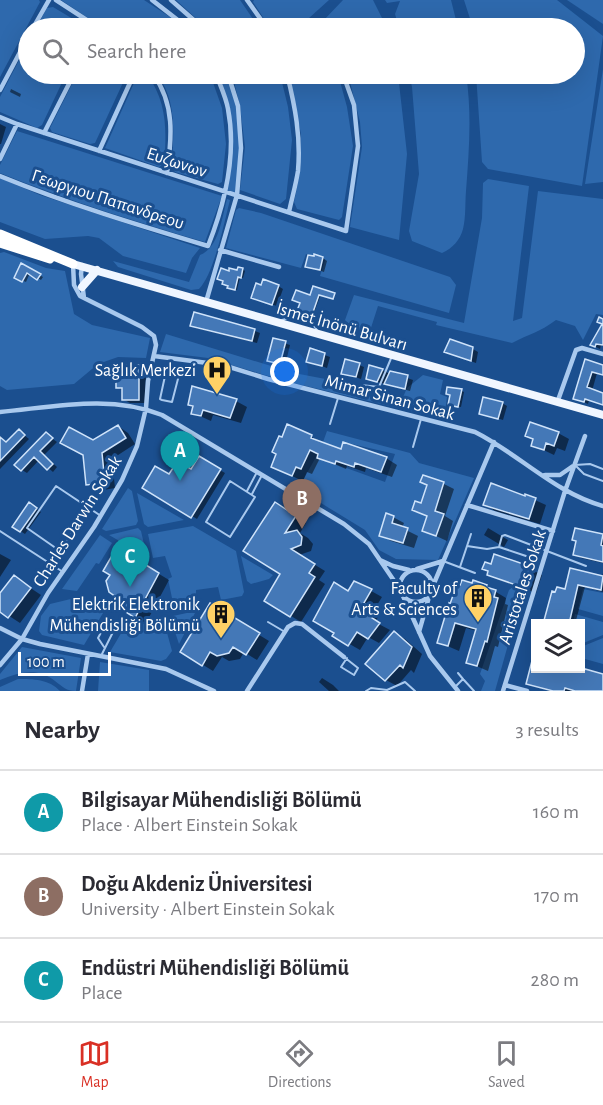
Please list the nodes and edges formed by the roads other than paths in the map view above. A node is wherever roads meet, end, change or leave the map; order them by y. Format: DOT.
graph roads {
  1 [pos="49,0"];
  2 [pos="56,0"];
  3 [pos="152,0"];
  4 [pos="171,0"];
  5 [pos="248,0"];
  6 [pos="39,18"];
  7 [pos="83,18"];
  8 [pos="175,18"];
  9 [pos="190,18"];
  10 [pos="260,18"];
  11 [pos="18,56"];
  12 [pos="69,84"];
  13 [pos="129,84"];
  14 [pos="159,84"];
  15 [pos="220,84"];
  16 [pos="231,84"];
  17 [pos="289,84"];
  18 [pos="347,84"];
  19 [pos="0,90"];
  20 [pos="0,117"];
  21 [pos="17,124"];
  22 [pos="44,133"];
  23 [pos="99,151"];
  24 [pos="0,159"];
  25 [pos="167,173"];
  26 [pos="0,176"];
  27 [pos="226,192"];
  28 [pos="237,195"];
  29 [pos="289,212"];
  30 [pos="0,234"];
  31 [pos="0,243"];
  32 [pos="219,252"];
  33 [pos="77,265"];
  34 [pos="279,267"];
  35 [pos="97,270"];
  36 [pos="82,287"];
  37 [pos="84,298"];
  38 [pos="206,302"];
  39 [pos="603,354"];
  40 [pos="154,356"];
  41 [pos="392,356"];
  42 [pos="195,362"];
  43 [pos="179,375"];
  44 [pos="361,385"];
  45 [pos="338,397"];
  46 [pos="557,403"];
  47 [pos="146,408"];
  48 [pos="0,412"];
  49 [pos="603,416"];
  50 [pos="421,418"];
  51 [pos="330,424"];
  52 [pos="585,436"];
  53 [pos="494,442"];
  54 [pos="413,447"];
  55 [pos="574,465"];
  56 [pos="603,469"];
  57 [pos="257,472"];
  58 [pos="262,475"];
  59 [pos="543,475"];
  60 [pos="603,481"];
  61 [pos="247,491"];
  62 [pos="565,491"];
  63 [pos="252,494"];
  64 [pos="467,505"];
  65 [pos="603,506"];
  66 [pos="88,508"];
  67 [pos="101,516"];
  68 [pos="0,531"];
  69 [pos="554,531"];
  70 [pos="471,534"];
  71 [pos="467,546"];
  72 [pos="534,546"];
  73 [pos="499,547"];
  74 [pos="547,551"];
  75 [pos="378,558"];
  76 [pos="443,561"];
  77 [pos="586,566"];
  78 [pos="460,567"];
  79 [pos="413,570"];
  80 [pos="63,572"];
  81 [pos="475,573"];
  82 [pos="431,590"];
  83 [pos="402,594"];
  84 [pos="268,622"];
  85 [pos="0,628"];
  86 [pos="285,632"];
  87 [pos="419,632"];
  88 [pos="22,639"];
  89 [pos="104,647"];
  90 [pos="88,654"];
  91 [pos="101,657"];
  92 [pos="345,658"];
  93 [pos="0,665"];
  94 [pos="458,673"];
  95 [pos="464,679"];
  96 [pos="505,685"];
  97 [pos="456,689"];
  98 [pos="82,691"];
  99 [pos="214,691"];
  100 [pos="247,691"];
  101 [pos="366,691"];
  102 [pos="415,691"];
  103 [pos="474,691"];
  104 [pos="502,691"];
  105 [pos="527,691"];
  1 -- 6 [label="street"];
  2 -- 7 [label="street"];
  3 -- 8 [label="street"];
  4 -- 9 [label="street"];
  5 -- 10 [label="street"];
  11 -- 19 [label="street"];
  12 -- 22 [label="street"];
  13 -- 23 [label="street"];
  14 -- 25 [label="street"];
  15 -- 27 [label="street"];
  16 -- 28 [label="street"];
  17 -- 29 [label="street"];
  18 -- 29 [label="street, Ευζωνων"];
  20 -- 21 [label="street, Ευζωνων"];
  21 -- 22 [label="street, Ευζωνων"];
  21 -- 24 [label="street"];
  22 -- 23 [label="street, Ευζωνων"];
  23 -- 25 [label="street, Ευζωνων"];
  25 -- 27 [label="street, Ευζωνων"];
  26 -- 27 [label="street, Γεωργιου Παπανδρεου"];
  27 -- 28 [label="street, Ευζωνων"];
  28 -- 29 [label="street, Ευζωνων"];
  28 -- 32 [label="street"];
  30 -- 33 [label="highway"];
  31 -- 33 [label="highway"];
  32 -- 34 [label="street"];
  32 -- 38 [label="street"];
  33 -- 35 [label="main road, İsmet İnönü Bulvarı"];
  33 -- 36 [label="street"];
  33 -- 37 [label="street"];
  35 -- 36 [label="main road"];
  35 -- 38 [label="main road, İsmet İnönü Bulvarı"];
  36 -- 37 [label="street"];
  37 -- 40 [label="street, Charles Darwin Sokak"];
  38 -- 41 [label="main road, İsmet İnönü Bulvarı"];
  39 -- 46 [label="street"];
  40 -- 42 [label="street, Mimar Sinan Sokak"];
  40 -- 47 [label="street, Charles Darwin Sokak"];
  41 -- 44 [label="lane"];
  41 -- 46 [label="main road, İsmet İnönü Bulvarı"];
  42 -- 43 [label="lane"];
  42 -- 45 [label="street, Mimar Sinan Sokak"];
  43 -- 43 [label="lane"];
  45 -- 50 [label="street, Mimar Sinan Sokak"];
  45 -- 51 [label="lane"];
  46 -- 49 [label="main road, İsmet İnönü Bulvarı"];
  47 -- 48 [label="street"];
  47 -- 57 [label="street"];
  47 -- 67 [label="street, Charles Darwin Sokak"];
  50 -- 53 [label="street, Mimar Sinan Sokak"];
  50 -- 54 [label="lane"];
  52 -- 55 [label="street, Aristotales Sokak"];
  53 -- 59 [label="street, Mimar Sinan Sokak"];
  53 -- 64 [label="street"];
  55 -- 56 [label="lane"];
  55 -- 59 [label="street"];
  55 -- 60 [label="lane"];
  55 -- 62 [label="street, Aristotales Sokak"];
  57 -- 58 [label="street"];
  57 -- 61 [label="lane"];
  58 -- 63 [label="lane"];
  58 -- 75 [label="street"];
  59 -- 62 [label="street, Mimar Sinan Sokak"];
  61 -- 63 [label="lane"];
  61 -- 63 [label="lane"];
  62 -- 65 [label="street, Mimar Sinan Sokak"];
  62 -- 69 [label="street, Aristotales Sokak"];
  64 -- 69 [label="street"];
  64 -- 76 [label="street"];
  66 -- 66 [label="lane"];
  66 -- 67 [label="lane"];
  67 -- 80 [label="street, Charles Darwin Sokak"];
  68 -- 80 [label="lane"];
  69 -- 74 [label="street, Aristotales Sokak"];
  70 -- 71 [label="lane"];
  71 -- 73 [label="lane"];
  71 -- 78 [label="lane"];
  72 -- 73 [label="lane"];
  72 -- 73 [label="lane"];
  72 -- 74 [label="lane"];
  74 -- 77 [label="lane"];
  74 -- 96 [label="street, Aristotales Sokak"];
  75 -- 79 [label="street"];
  75 -- 83 [label="street"];
  76 -- 78 [label="lane"];
  76 -- 79 [label="street"];
  76 -- 82 [label="street"];
  78 -- 81 [label="lane"];
  79 -- 82 [label="street"];
  79 -- 83 [label="street"];
  80 -- 88 [label="street, Charles Darwin Sokak"];
  82 -- 83 [label="street"];
  82 -- 87 [label="street"];
  83 -- 87 [label="street"];
  84 -- 86 [label="lane"];
  85 -- 88 [label="street"];
  86 -- 92 [label="street"];
  86 -- 100 [label="street"];
  87 -- 97 [label="street"];
  88 -- 90 [label="street"];
  88 -- 93 [label="street, Charles Darwin Sokak"];
  89 -- 89 [label="lane"];
  89 -- 91 [label="lane"];
  90 -- 91 [label="street"];
  90 -- 98 [label="street"];
  91 -- 99 [label="street"];
  92 -- 92 [label="lane"];
  94 -- 95 [label="lane"];
  95 -- 97 [label="lane"];
  95 -- 103 [label="lane"];
  96 -- 104 [label="street, Aristotales Sokak"];
  96 -- 105 [label="street"];
  101 -- 102 [label="lane"];
}
